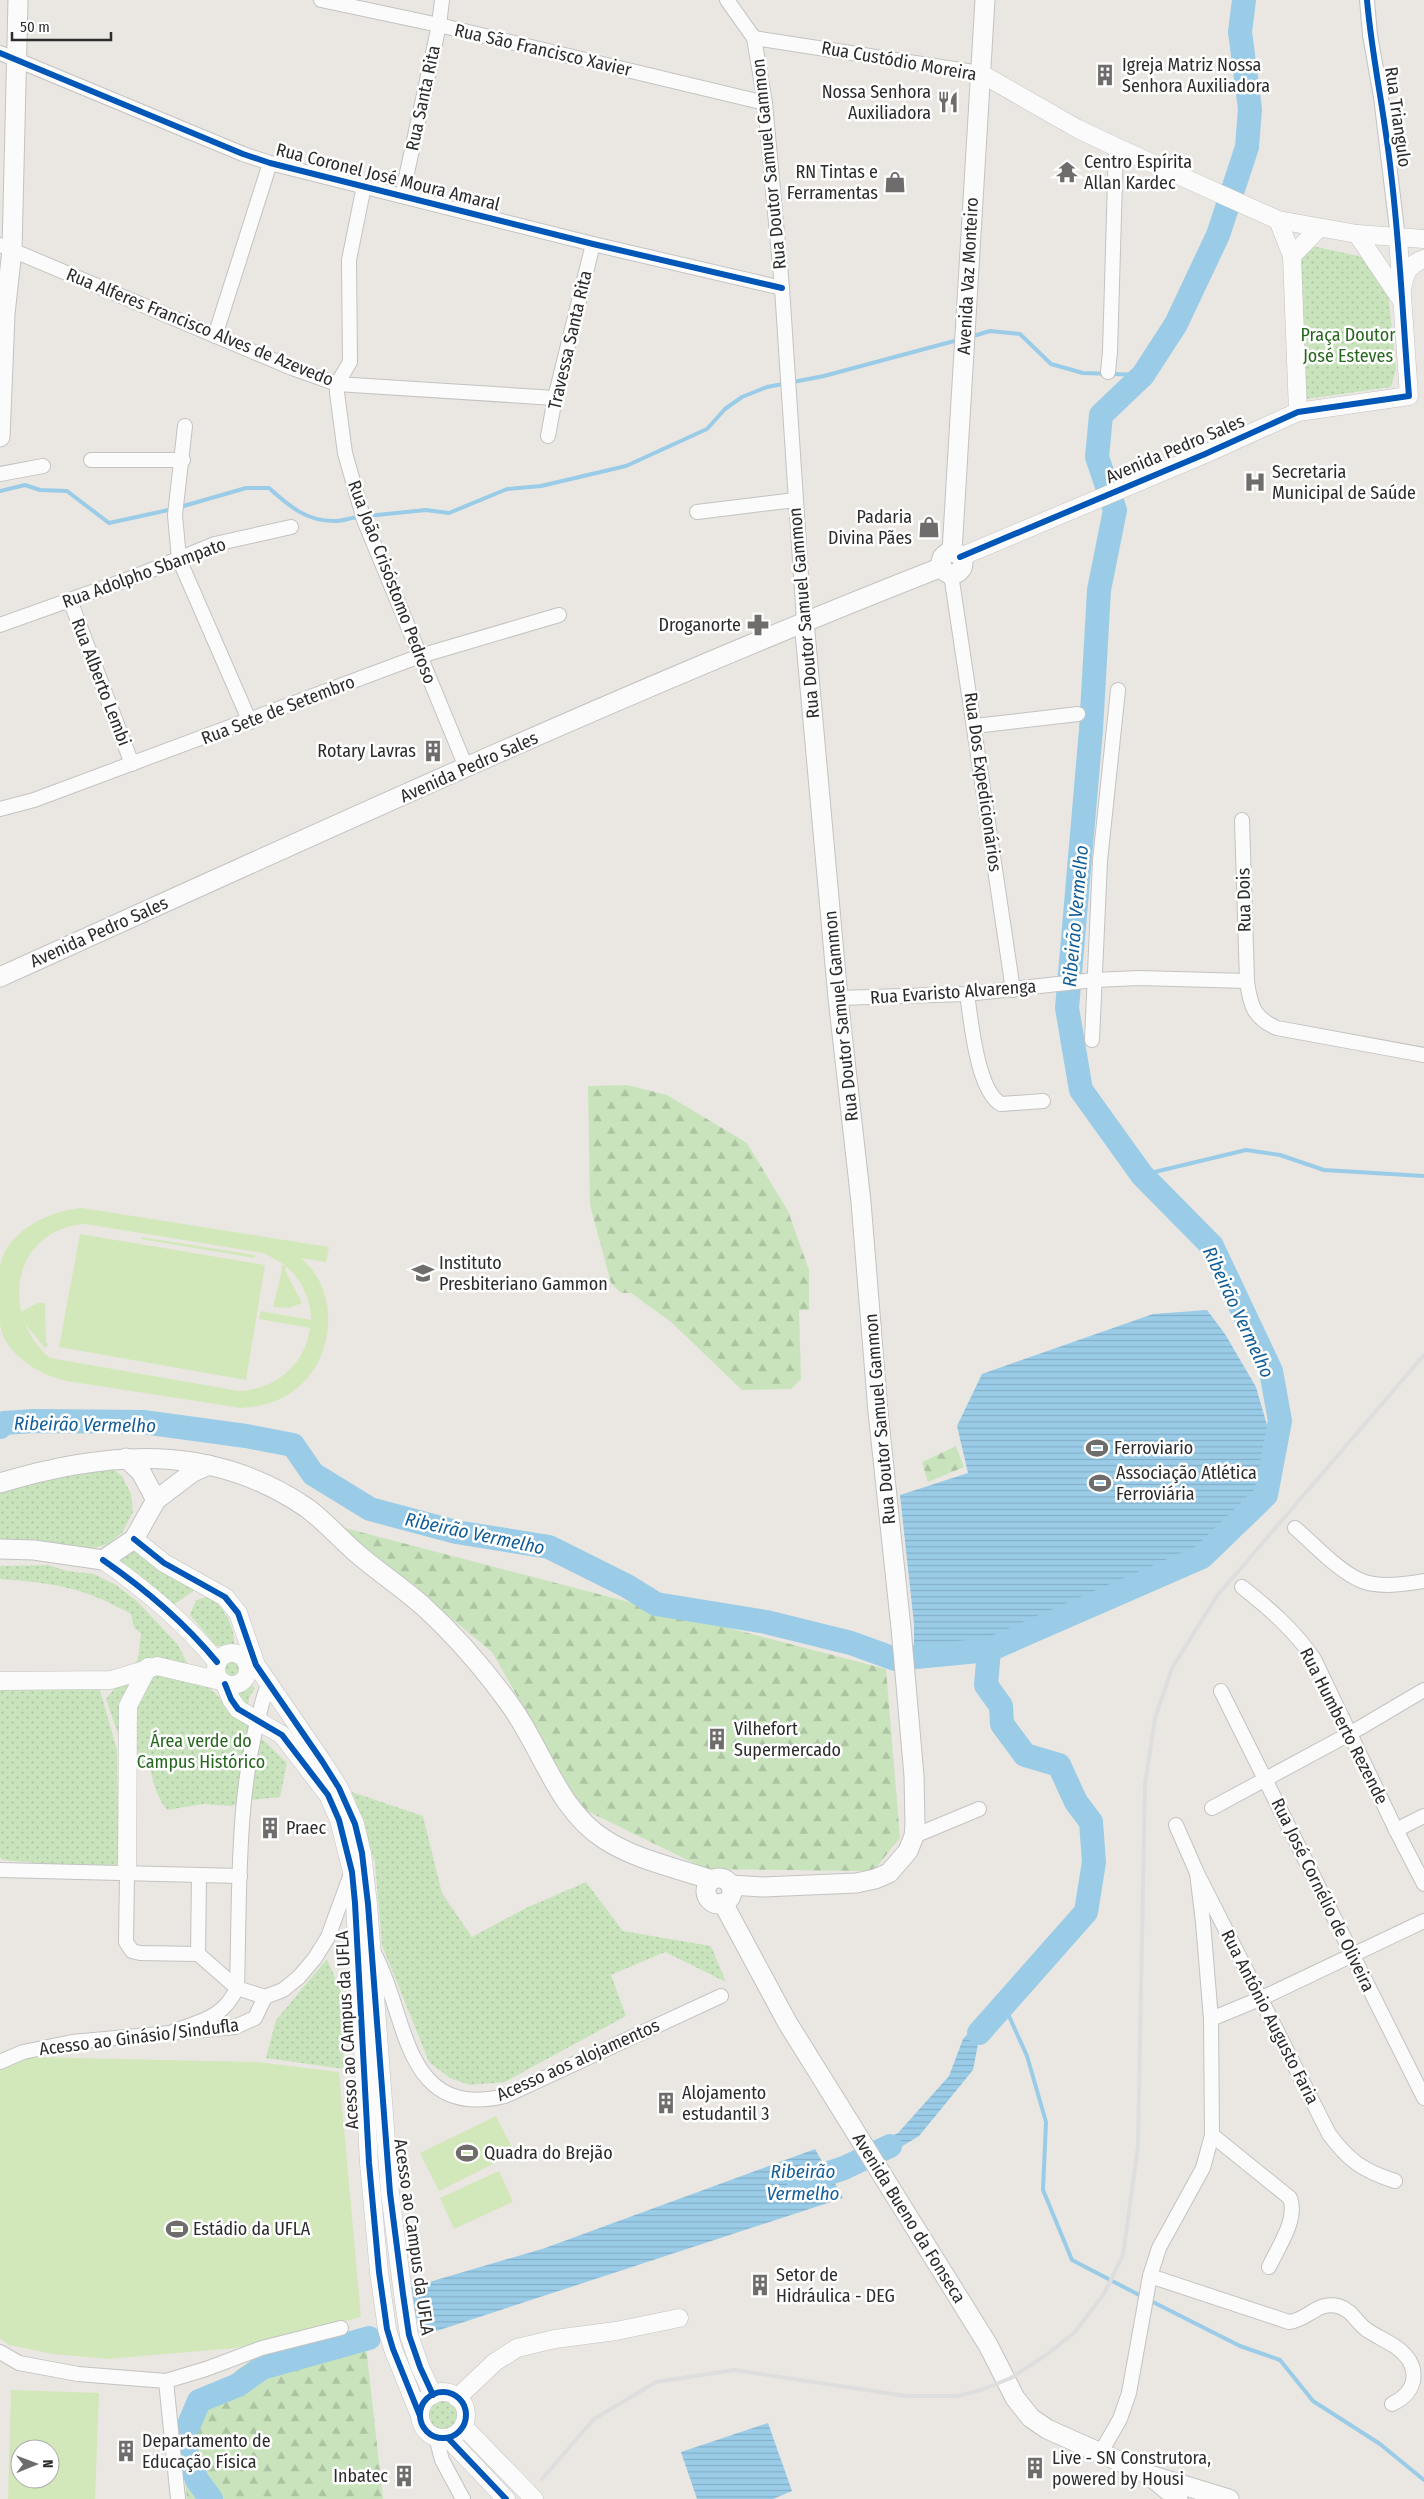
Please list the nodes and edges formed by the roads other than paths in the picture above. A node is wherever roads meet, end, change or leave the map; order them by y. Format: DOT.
graph roads {
  1 [pos="18,0"];
  2 [pos="322,0"];
  3 [pos="442,0"];
  4 [pos="727,0"];
  5 [pos="985,0"];
  6 [pos="1367,0"];
  7 [pos="439,25"];
  8 [pos="754,38"];
  9 [pos="8,56"];
  10 [pos="980,73"];
  11 [pos="765,104"];
  12 [pos="1116,147"];
  13 [pos="270,163"];
  14 [pos="364,186"];
  15 [pos="402,196"];
  16 [pos="1278,220"];
  17 [pos="1320,228"];
  18 [pos="1358,234"];
  19 [pos="1398,238"];
  20 [pos="1424,239"];
  21 [pos="593,244"];
  22 [pos="6,248"];
  23 [pos="1292,256"];
  24 [pos="1424,260"];
  25 [pos="782,288"];
  26 [pos="1401,301"];
  27 [pos="215,336"];
  28 [pos="1108,372"];
  29 [pos="337,384"];
  30 [pos="555,398"];
  31 [pos="1298,412"];
  32 [pos="185,426"];
  33 [pos="548,436"];
  34 [pos="0,438"];
  35 [pos="91,460"];
  36 [pos="183,460"];
  37 [pos="43,466"];
  38 [pos="0,474"];
  39 [pos="795,500"];
  40 [pos="697,512"];
  41 [pos="291,527"];
  42 [pos="179,559"];
  43 [pos="951,563"];
  44 [pos="70,600"];
  45 [pos="559,615"];
  46 [pos="804,621"];
  47 [pos="0,626"];
  48 [pos="420,656"];
  49 [pos="1118,690"];
  50 [pos="1078,714"];
  51 [pos="250,722"];
  52 [pos="975,726"];
  53 [pos="132,764"];
  54 [pos="466,767"];
  55 [pos="0,809"];
  56 [pos="1242,820"];
  57 [pos="0,977"];
  58 [pos="1090,980"];
  59 [pos="1247,981"];
  60 [pos="1013,990"];
  61 [pos="967,994"];
  62 [pos="838,998"];
  63 [pos="1092,1040"];
  64 [pos="1424,1055"];
  65 [pos="1043,1100"];
  66 [pos="126,1458"];
  67 [pos="209,1465"];
  68 [pos="0,1484"];
  69 [pos="156,1500"];
  70 [pos="1295,1528"];
  71 [pos="134,1539"];
  72 [pos="0,1550"];
  73 [pos="103,1560"];
  74 [pos="1424,1581"];
  75 [pos="1242,1587"];
  76 [pos="217,1662"];
  77 [pos="251,1664"];
  78 [pos="148,1667"];
  79 [pos="111,1680"];
  80 [pos="0,1681"];
  81 [pos="223,1682"];
  82 [pos="268,1684"];
  83 [pos="1424,1690"];
  84 [pos="1221,1691"];
  85 [pos="128,1706"];
  86 [pos="258,1722"];
  87 [pos="1351,1733"];
  88 [pos="1266,1778"];
  89 [pos="1212,1808"];
  90 [pos="979,1809"];
  91 [pos="1424,1816"];
  92 [pos="1176,1825"];
  93 [pos="1396,1830"];
  94 [pos="914,1836"];
  95 [pos="0,1870"];
  96 [pos="352,1872"];
  97 [pos="1197,1873"];
  98 [pos="127,1874"];
  99 [pos="199,1876"];
  100 [pos="240,1876"];
  101 [pos="1424,1884"];
  102 [pos="727,1894"];
  103 [pos="1424,1921"];
  104 [pos="371,1949"];
  105 [pos="198,1954"];
  106 [pos="1351,1955"];
  107 [pos="237,1988"];
  108 [pos="721,1996"];
  109 [pos="265,1997"];
  110 [pos="1262,1998"];
  111 [pos="1211,2019"];
  112 [pos="375,2022"];
  113 [pos="174,2031"];
  114 [pos="401,2031"];
  115 [pos="0,2062"];
  116 [pos="1424,2098"];
  117 [pos="1212,2135"];
  118 [pos="1394,2181"];
  119 [pos="1269,2267"];
  120 [pos="1150,2276"];
  121 [pos="679,2318"];
  122 [pos="341,2328"];
  123 [pos="0,2352"];
  124 [pos="166,2381"];
  125 [pos="433,2395"];
  126 [pos="458,2398"];
  127 [pos="1392,2404"];
  128 [pos="420,2416"];
  129 [pos="463,2426"];
  130 [pos="442,2437"];
  131 [pos="1101,2452"];
  132 [pos="1150,2475"];
  133 [pos="178,2499"];
  134 [pos="463,2499"];
  135 [pos="506,2499"];
  136 [pos="534,2499"];
  137 [pos="1178,2499"];
  138 [pos="1229,2499"];
  1 -- 9 [label="main road"];
  2 -- 7 [label="street, Rua São Francisco Xavier"];
  3 -- 7 [label="street, Rua Santa Rita"];
  4 -- 8 [label="street, Rua Doutor Samuel Gammon"];
  5 -- 10 [label="main road, Avenida Vaz Monteiro"];
  6 -- 19 [label="street, Rua Triangulo"];
  7 -- 11 [label="street, Rua São Francisco Xavier"];
  7 -- 15 [label="street, Rua Santa Rita"];
  8 -- 10 [label="street, Rua Custódio Moreira"];
  8 -- 11 [label="street, Rua Doutor Samuel Gammon"];
  9 -- 13 [label="street, Rua Coronel José Moura Amaral"];
  9 -- 22 [label="main road"];
  10 -- 12 [label="street, Rua Custódio Moreira"];
  10 -- 43 [label="main road, Avenida Vaz Monteiro"];
  11 -- 25 [label="street, Rua Doutor Samuel Gammon"];
  12 -- 16 [label="street, Rua Custódio Moreira"];
  12 -- 28 [label="street"];
  13 -- 14 [label="street, Rua Coronel José Moura Amaral"];
  13 -- 27 [label="street"];
  14 -- 15 [label="street, Rua Coronel José Moura Amaral"];
  14 -- 29 [label="street"];
  15 -- 21 [label="street, Rua Coronel José Moura Amaral"];
  16 -- 17 [label="street, Rua Custódio Moreira"];
  16 -- 23 [label="street"];
  17 -- 18 [label="street, Rua Custódio Moreira"];
  17 -- 23 [label="street"];
  18 -- 19 [label="street, Rua Custódio Moreira"];
  18 -- 26 [label="street"];
  19 -- 20 [label="street, Rua Custódio Moreira"];
  19 -- 26 [label="street"];
  21 -- 25 [label="street, Rua Coronel José Moura Amaral"];
  21 -- 30 [label="street, Travessa Santa Rita"];
  22 -- 27 [label="street, Rua Alferes Francisco Alves de Azevedo"];
  22 -- 34 [label="main road"];
  23 -- 31 [label="street"];
  24 -- 26 [label="street"];
  25 -- 39 [label="street, Rua Doutor Samuel Gammon"];
  26 -- 31 [label="street, Avenida Pedro Sales"];
  27 -- 29 [label="street, Rua Alferes Francisco Alves de Azevedo"];
  29 -- 30 [label="street, Rua Alferes Francisco Alves de Azevedo"];
  29 -- 48 [label="street, Rua João Crisóstomo Pedroso"];
  30 -- 33 [label="street, Travessa Santa Rita"];
  31 -- 43 [label="street, Avenida Pedro Sales"];
  32 -- 36 [label="street"];
  35 -- 36 [label="street"];
  36 -- 42 [label="street"];
  37 -- 38 [label="street"];
  39 -- 40 [label="street"];
  39 -- 46 [label="street, Rua Doutor Samuel Gammon"];
  41 -- 42 [label="street, Rua Adolpho Sbampato"];
  42 -- 44 [label="street, Rua Adolpho Sbampato"];
  42 -- 51 [label="street"];
  43 -- 46 [label="main road, Avenida Pedro Sales"];
  43 -- 52 [label="street, Rua Dos Expedicionários"];
  44 -- 47 [label="street, Rua Adolpho Sbampato"];
  44 -- 53 [label="street, Rua Alberto Lembi"];
  45 -- 48 [label="street, Rua Sete de Setembro"];
  46 -- 54 [label="main road, Avenida Pedro Sales"];
  46 -- 62 [label="main road, Rua Doutor Samuel Gammon"];
  48 -- 51 [label="street, Rua Sete de Setembro"];
  48 -- 54 [label="street, Rua João Crisóstomo Pedroso"];
  49 -- 58 [label="street"];
  50 -- 52 [label="street"];
  51 -- 53 [label="street, Rua Sete de Setembro"];
  52 -- 60 [label="street, Rua Dos Expedicionários"];
  53 -- 55 [label="street, Rua Sete de Setembro"];
  54 -- 57 [label="main road, Avenida Pedro Sales"];
  56 -- 59 [label="street, Rua Dois"];
  58 -- 59 [label="street, Rua Evaristo Alvarenga"];
  58 -- 60 [label="street, Rua Evaristo Alvarenga"];
  58 -- 63 [label="street"];
  59 -- 64 [label="street, Rua Dois"];
  60 -- 61 [label="street, Rua Evaristo Alvarenga"];
  61 -- 62 [label="street, Rua Evaristo Alvarenga"];
  61 -- 65 [label="street"];
  62 -- 94 [label="main road, Rua Doutor Samuel Gammon"];
  66 -- 67 [label="main road"];
  66 -- 68 [label="main road"];
  66 -- 69 [label="main road"];
  67 -- 69 [label="main road"];
  67 -- 102 [label="main road"];
  69 -- 71 [label="main road"];
  70 -- 74 [label="street"];
  71 -- 73 [label="main road"];
  71 -- 77 [label="street, Acesso ao Campus da UFLA"];
  72 -- 73 [label="main road"];
  73 -- 76 [label="street"];
  75 -- 87 [label="street, Rua Humberto Rezende"];
  76 -- 77 [label="street"];
  76 -- 81 [label="street"];
  77 -- 81 [label="street"];
  77 -- 82 [label="street, Acesso ao Campus da UFLA"];
  78 -- 79 [label="street"];
  78 -- 81 [label="street"];
  78 -- 85 [label="street"];
  79 -- 80 [label="street"];
  79 -- 85 [label="street"];
  81 -- 86 [label="street, Acesso ao CAmpus da UFLA"];
  82 -- 86 [label="street"];
  82 -- 104 [label="street, Acesso ao Campus da UFLA"];
  83 -- 87 [label="street"];
  84 -- 88 [label="street, Rua José Cornélio de Oliveira"];
  85 -- 98 [label="street"];
  86 -- 96 [label="street, Acesso ao CAmpus da UFLA"];
  86 -- 100 [label="street"];
  87 -- 88 [label="street"];
  87 -- 93 [label="street, Rua Humberto Rezende"];
  88 -- 89 [label="street"];
  88 -- 106 [label="street, Rua José Cornélio de Oliveira"];
  90 -- 94 [label="street"];
  91 -- 93 [label="street"];
  92 -- 97 [label="street, Rua Antônio Augusto Faria"];
  93 -- 101 [label="street, Rua Humberto Rezende"];
  94 -- 102 [label="main road, Rua Doutor Samuel Gammon"];
  95 -- 98 [label="street"];
  96 -- 109 [label="street"];
  96 -- 128 [label="street, Acesso ao CAmpus da UFLA"];
  97 -- 110 [label="street, Rua Antônio Augusto Faria"];
  97 -- 111 [label="street"];
  98 -- 99 [label="street"];
  98 -- 105 [label="street"];
  99 -- 100 [label="street"];
  99 -- 105 [label="street"];
  100 -- 107 [label="street"];
  102 -- 131 [label="main road, Avenida Bueno da Fonseca"];
  103 -- 106 [label="street"];
  104 -- 112 [label="street, Acesso ao Campus da UFLA"];
  104 -- 114 [label="street, Acesso aos alojamentos"];
  105 -- 107 [label="street"];
  106 -- 110 [label="street"];
  106 -- 116 [label="street, Rua José Cornélio de Oliveira"];
  107 -- 109 [label="street"];
  107 -- 113 [label="street"];
  108 -- 114 [label="street, Acesso aos alojamentos"];
  109 -- 113 [label="street, Acesso ao Ginásio/Sindufla"];
  110 -- 111 [label="street"];
  110 -- 118 [label="street, Rua Antônio Augusto Faria"];
  111 -- 117 [label="street"];
  112 -- 114 [label="street"];
  112 -- 125 [label="street, Acesso ao Campus da UFLA"];
  113 -- 115 [label="street, Acesso ao Ginásio/Sindufla"];
  117 -- 119 [label="street"];
  117 -- 120 [label="street"];
  120 -- 127 [label="street"];
  120 -- 131 [label="street"];
  121 -- 126 [label="street"];
  122 -- 124 [label="street"];
  123 -- 124 [label="street"];
  124 -- 133 [label="street"];
  125 -- 126 [label="street"];
  125 -- 128 [label="street"];
  126 -- 129 [label="street"];
  128 -- 130 [label="street, Acesso ao CAmpus da UFLA"];
  129 -- 130 [label="street"];
  129 -- 136 [label="street"];
  130 -- 134 [label="street"];
  130 -- 135 [label="street"];
  131 -- 132 [label="main road, Avenida Bueno da Fonseca"];
  132 -- 137 [label="main road"];
  132 -- 138 [label="main road"];
}
